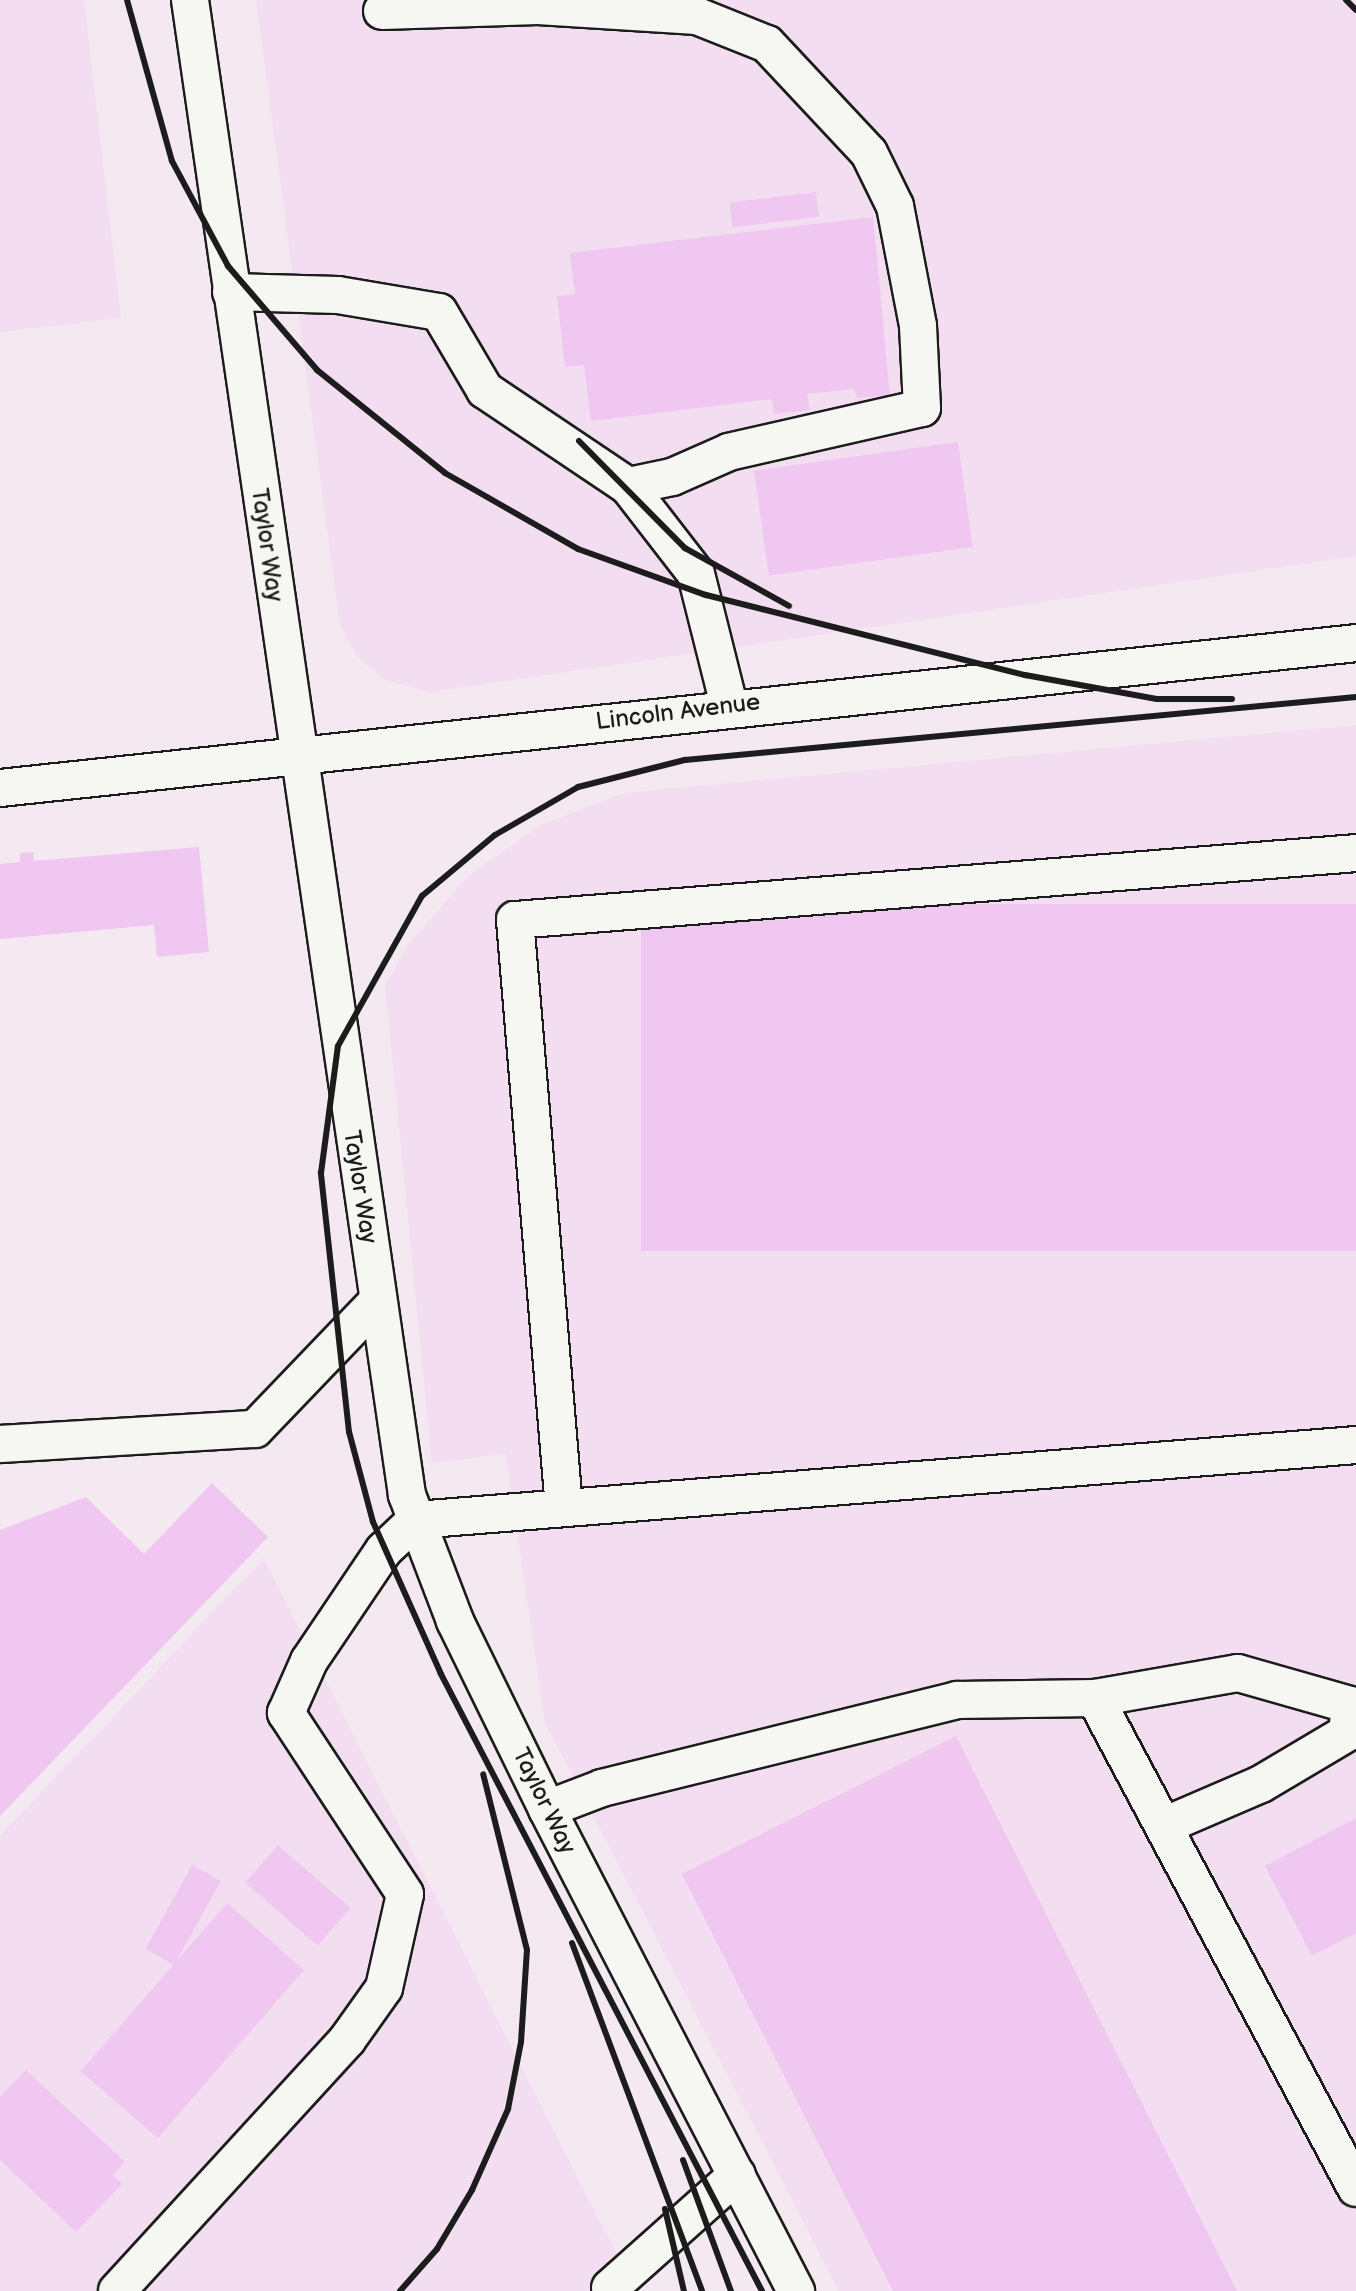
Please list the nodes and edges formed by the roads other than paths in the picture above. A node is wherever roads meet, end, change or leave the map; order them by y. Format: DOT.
graph roads {
  1 [pos="190,0"];
  2 [pos="382,11"];
  3 [pos="231,292"];
  4 [pos="628,486"];
  5 [pos="1356,643"];
  6 [pos="729,705"];
  7 [pos="296,758"];
  8 [pos="0,788"];
  9 [pos="1356,853"];
  10 [pos="377,1302"];
  11 [pos="0,1444"];
  12 [pos="1356,1445"];
  13 [pos="564,1508"];
  14 [pos="416,1520"];
  15 [pos="1095,1698"];
  16 [pos="547,1809"];
  17 [pos="1166,1825"];
  18 [pos="737,2175"];
  19 [pos="1356,2188"];
  20 [pos="610,2288"];
  21 [pos="790,2288"];
  22 [pos="117,2291"];
  1 -- 3 [label="street, Taylor Way"];
  2 -- 4 [label="street"];
  3 -- 4 [label="street"];
  3 -- 7 [label="street, Taylor Way"];
  4 -- 6 [label="street"];
  5 -- 6 [label="street, Lincoln Avenue"];
  6 -- 7 [label="street, Lincoln Avenue"];
  7 -- 8 [label="street, Lincoln Avenue"];
  7 -- 10 [label="street, Taylor Way"];
  9 -- 13 [label="street"];
  10 -- 11 [label="street"];
  10 -- 14 [label="street, Taylor Way"];
  12 -- 13 [label="street"];
  13 -- 14 [label="street"];
  14 -- 16 [label="street, Taylor Way"];
  14 -- 22 [label="street"];
  15 -- 16 [label="street"];
  15 -- 17 [label="street"];
  15 -- 17 [label="street"];
  16 -- 18 [label="street, Taylor Way"];
  17 -- 19 [label="street"];
  18 -- 20 [label="street"];
  18 -- 21 [label="street, Taylor Way"];
}
